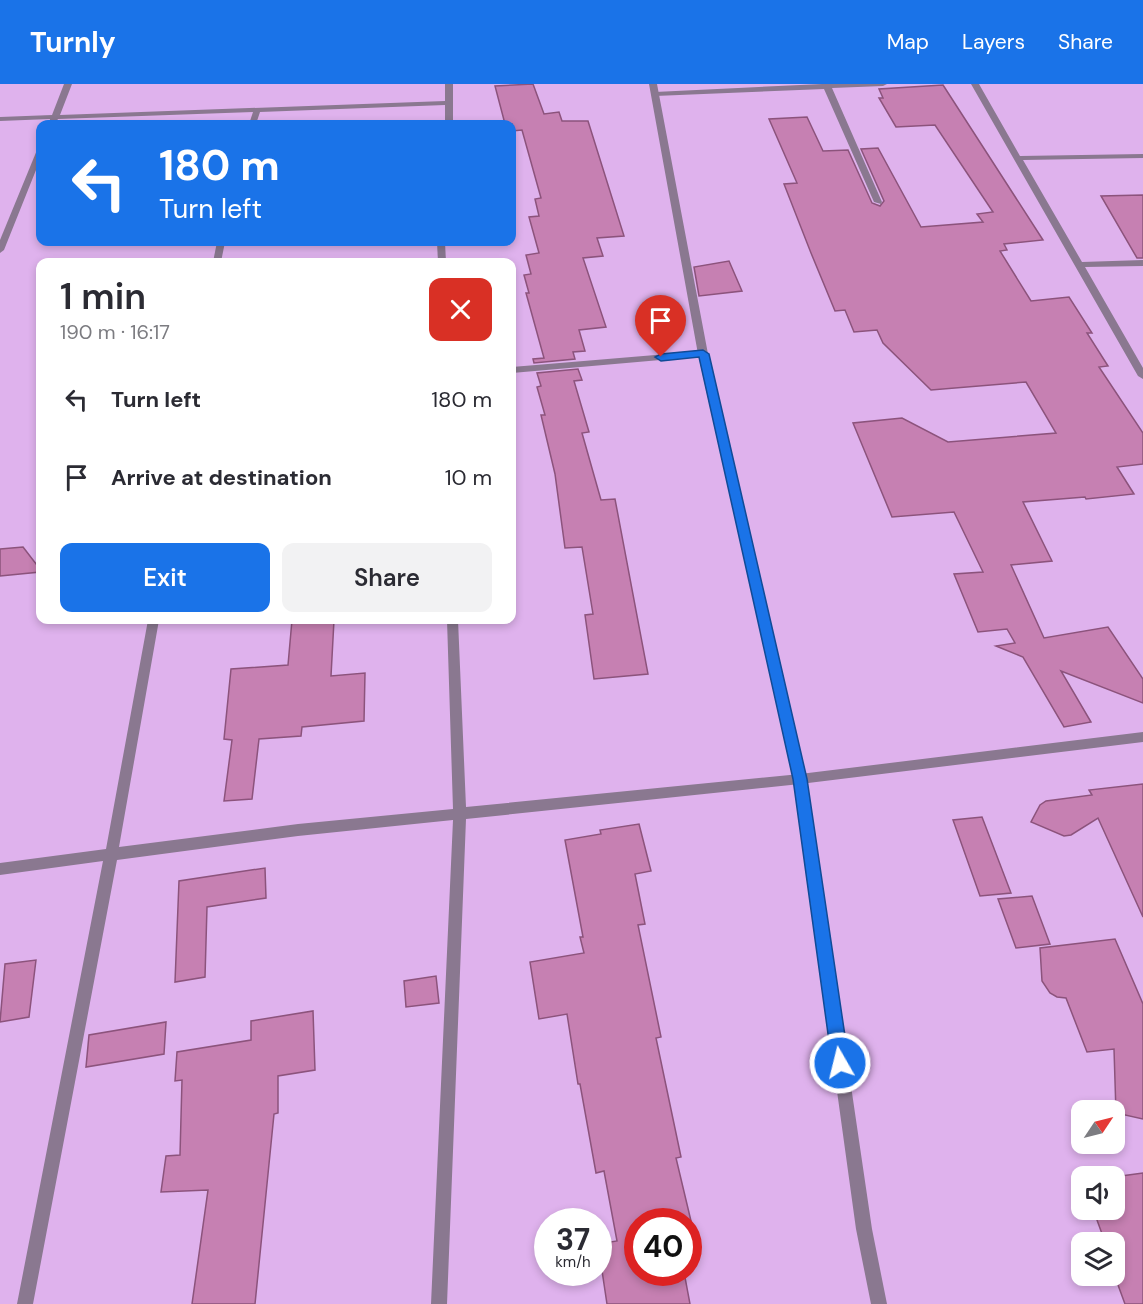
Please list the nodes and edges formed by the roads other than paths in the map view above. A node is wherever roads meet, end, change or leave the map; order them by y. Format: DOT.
graph roads {
  1 [pos="68,84"];
  2 [pos="449,84"];
  3 [pos="883,84"];
  4 [pos="975,84"];
  5 [pos="826,85"];
  6 [pos="654,89"];
  7 [pos="448,103"];
  8 [pos="257,110"];
  9 [pos="0,119"];
  10 [pos="36,120"];
  11 [pos="53,120"];
  12 [pos="72,120"];
  13 [pos="254,120"];
  14 [pos="449,120"];
  15 [pos="1143,156"];
  16 [pos="1019,158"];
  17 [pos="36,162"];
  18 [pos="878,202"];
  19 [pos="0,250"];
  20 [pos="1143,263"];
  21 [pos="1080,265"];
  22 [pos="703,354"];
  23 [pos="516,370"];
  24 [pos="1143,376"];
  25 [pos="152,624"];
  26 [pos="452,624"];
  27 [pos="1143,737"];
  28 [pos="800,779"];
  29 [pos="460,813"];
  30 [pos="111,856"];
  31 [pos="0,870"];
  32 [pos="25,1304"];
  33 [pos="439,1304"];
  34 [pos="879,1304"];
  1 -- 11 [label="street"];
  2 -- 7 [label="street"];
  3 -- 5 [label="street"];
  4 -- 16 [label="street"];
  5 -- 6 [label="street"];
  5 -- 18 [label="street"];
  6 -- 22 [label="street"];
  7 -- 8 [label="street"];
  7 -- 14 [label="street"];
  8 -- 12 [label="street"];
  8 -- 13 [label="street"];
  9 -- 10 [label="street"];
  15 -- 16 [label="street"];
  16 -- 21 [label="street"];
  17 -- 19 [label="street"];
  20 -- 21 [label="street"];
  21 -- 24 [label="street"];
  22 -- 23 [label="street"];
  22 -- 28 [label="street"];
  25 -- 30 [label="street"];
  26 -- 29 [label="street"];
  27 -- 28 [label="street"];
  28 -- 29 [label="street"];
  28 -- 34 [label="street"];
  29 -- 30 [label="street"];
  29 -- 33 [label="street"];
  30 -- 31 [label="street"];
  30 -- 32 [label="street"];
}
